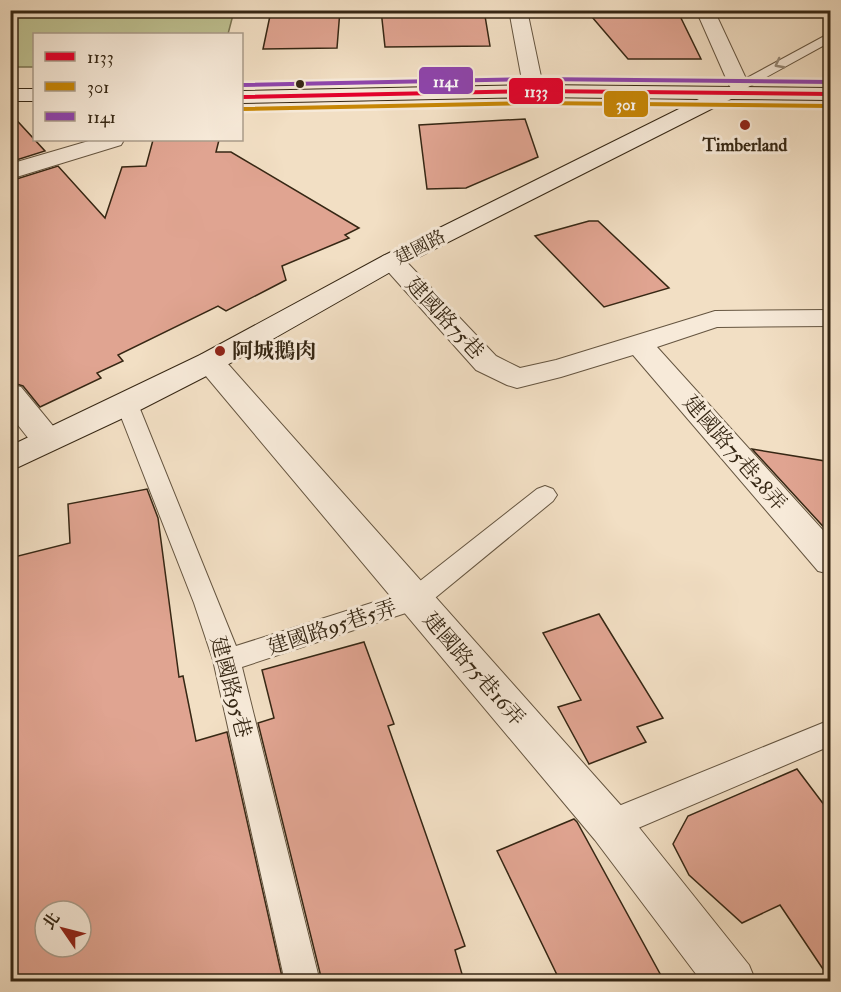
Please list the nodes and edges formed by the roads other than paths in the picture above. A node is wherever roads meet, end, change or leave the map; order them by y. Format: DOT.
graph roads {
  1 [pos="518,10"];
  2 [pos="705,10"];
  3 [pos="831,37"];
  4 [pos="732,90"];
  5 [pos="534,91"];
  6 [pos="831,94"];
  7 [pos="10,95"];
  8 [pos="33,95"];
  9 [pos="244,97"];
  10 [pos="110,141"];
  11 [pos="10,172"];
  12 [pos="392,261"];
  13 [pos="831,318"];
  14 [pos="639,344"];
  15 [pos="210,362"];
  16 [pos="10,394"];
  17 [pos="127,404"];
  18 [pos="47,440"];
  19 [pos="10,460"];
  20 [pos="545,495"];
  21 [pos="831,561"];
  22 [pos="415,600"];
  23 [pos="226,660"];
  24 [pos="831,733"];
  25 [pos="610,825"];
  26 [pos="303,981"];
  27 [pos="732,981"];
  1 -- 5 [label="street"];
  2 -- 4 [label="street"];
  3 -- 4 [label="lane, 建國路, one-way"];
  4 -- 5 [label="street"];
  4 -- 6 [label="street"];
  4 -- 12 [label="street, 建國路"];
  5 -- 9 [label="street"];
  7 -- 8 [label="street"];
  10 -- 11 [label="street"];
  12 -- 14 [label="street, 建國路75巷"];
  12 -- 15 [label="street, 建國路"];
  13 -- 14 [label="street, 建國路75巷"];
  14 -- 21 [label="street, 建國路75巷28弄"];
  15 -- 17 [label="street, 建國路"];
  15 -- 22 [label="street, 建國路75巷16弄"];
  16 -- 18 [label="street"];
  17 -- 18 [label="street, 建國路"];
  17 -- 23 [label="lane, 建國路95巷"];
  18 -- 19 [label="street, 建國路"];
  20 -- 22 [label="lane, 建國路95巷5弄"];
  22 -- 23 [label="lane, 建國路95巷5弄"];
  22 -- 25 [label="street, 建國路75巷16弄"];
  23 -- 26 [label="lane, 建國路95巷"];
  24 -- 25 [label="lane"];
  25 -- 27 [label="street, 建國路75巷16弄"];
}
